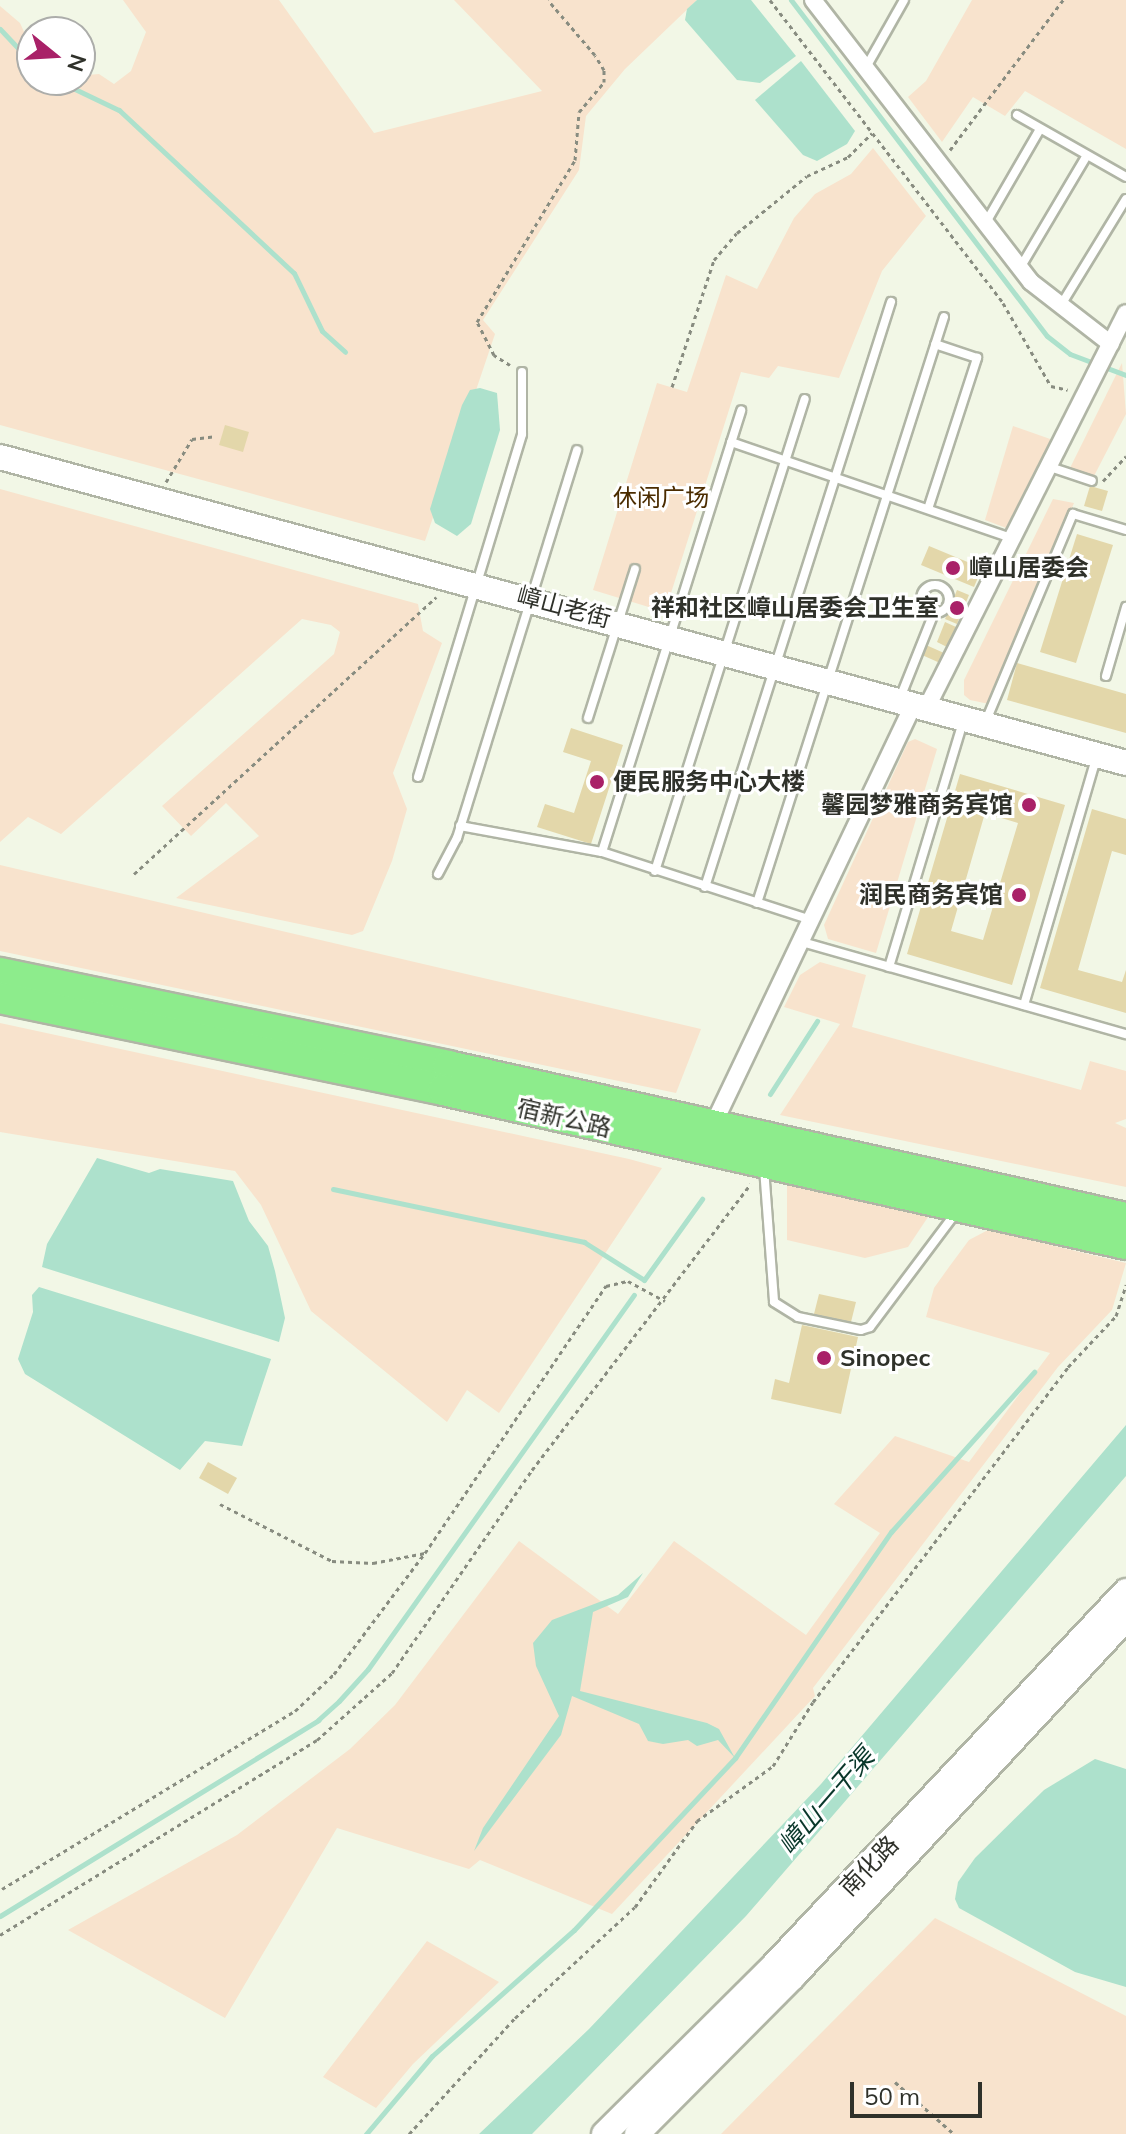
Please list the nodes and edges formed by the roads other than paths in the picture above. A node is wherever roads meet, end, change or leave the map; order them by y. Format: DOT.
graph roads {
  1 [pos="904,0"];
  2 [pos="823,4"];
  3 [pos="865,69"];
  4 [pos="1017,115"];
  5 [pos="1040,129"];
  6 [pos="1087,155"];
  7 [pos="1126,177"];
  8 [pos="1126,199"];
  9 [pos="985,224"];
  10 [pos="1020,268"];
  11 [pos="891,302"];
  12 [pos="1061,305"];
  13 [pos="1126,313"];
  14 [pos="944,317"];
  15 [pos="935,344"];
  16 [pos="1119,346"];
  17 [pos="522,372"];
  18 [pos="805,399"];
  19 [pos="741,410"];
  20 [pos="731,442"];
  21 [pos="577,450"];
  22 [pos="0,457"];
  23 [pos="786,460"];
  24 [pos="1050,467"];
  25 [pos="836,476"];
  26 [pos="1092,481"];
  27 [pos="888,493"];
  28 [pos="929,506"];
  29 [pos="1126,530"];
  30 [pos="1013,539"];
  31 [pos="635,569"];
  32 [pos="467,581"];
  33 [pos="531,598"];
  34 [pos="1126,607"];
  35 [pos="934,613"];
  36 [pos="619,622"];
  37 [pos="670,636"];
  38 [pos="725,651"];
  39 [pos="776,665"];
  40 [pos="1106,676"];
  41 [pos="828,680"];
  42 [pos="914,703"];
  43 [pos="588,718"];
  44 [pos="974,720"];
  45 [pos="1098,755"];
  46 [pos="1126,763"];
  47 [pos="418,777"];
  48 [pos="460,826"];
  49 [pos="602,852"];
  50 [pos="655,871"];
  51 [pos="438,874"];
  52 [pos="705,887"];
  53 [pos="757,903"];
  54 [pos="812,920"];
  55 [pos="802,942"];
  56 [pos="889,967"];
  57 [pos="0,973"];
  58 [pos="0,998"];
  59 [pos="1024,1005"];
  60 [pos="1126,1034"];
  61 [pos="713,1125"];
  62 [pos="764,1164"];
  63 [pos="960,1207"];
  64 [pos="1126,1218"];
  65 [pos="1126,1244"];
  66 [pos="1126,1591"];
  67 [pos="1126,1619"];
  68 [pos="604,2134"];
  69 [pos="637,2134"];
  1 -- 3 [label="lane"];
  2 -- 3 [label="street"];
  3 -- 9 [label="street"];
  4 -- 5 [label="lane"];
  5 -- 6 [label="lane"];
  5 -- 9 [label="lane"];
  6 -- 7 [label="lane"];
  6 -- 10 [label="lane"];
  8 -- 12 [label="lane"];
  9 -- 10 [label="street"];
  10 -- 12 [label="street"];
  11 -- 25 [label="lane"];
  12 -- 16 [label="street"];
  13 -- 16 [label="street"];
  14 -- 15 [label="lane"];
  15 -- 27 [label="lane"];
  15 -- 28 [label="lane"];
  16 -- 24 [label="street"];
  17 -- 32 [label="lane"];
  18 -- 23 [label="lane"];
  19 -- 20 [label="lane"];
  20 -- 23 [label="lane"];
  20 -- 37 [label="lane"];
  21 -- 33 [label="lane"];
  22 -- 32 [label="main road, 嶂山老街"];
  23 -- 25 [label="lane"];
  23 -- 38 [label="lane"];
  24 -- 26 [label="lane"];
  24 -- 30 [label="street"];
  25 -- 27 [label="lane"];
  25 -- 39 [label="lane"];
  27 -- 28 [label="lane"];
  27 -- 41 [label="lane"];
  28 -- 30 [label="lane"];
  29 -- 44 [label="lane"];
  30 -- 42 [label="street"];
  31 -- 36 [label="lane"];
  32 -- 33 [label="main road, 嶂山老街"];
  32 -- 47 [label="lane"];
  33 -- 36 [label="main road, 嶂山老街"];
  33 -- 48 [label="lane"];
  34 -- 40 [label="lane"];
  35 -- 42 [label="lane"];
  36 -- 37 [label="main road, 嶂山老街"];
  36 -- 43 [label="lane"];
  37 -- 38 [label="main road, 嶂山老街"];
  37 -- 49 [label="lane"];
  38 -- 39 [label="main road, 嶂山老街"];
  38 -- 50 [label="lane"];
  39 -- 41 [label="main road, 嶂山老街"];
  39 -- 52 [label="lane"];
  41 -- 42 [label="main road, 嶂山老街"];
  41 -- 53 [label="lane"];
  42 -- 44 [label="main road, 嶂山老街"];
  42 -- 54 [label="street"];
  44 -- 45 [label="main road, 嶂山老街"];
  44 -- 56 [label="lane"];
  45 -- 46 [label="main road, 嶂山老街"];
  45 -- 59 [label="lane"];
  48 -- 49 [label="lane"];
  48 -- 51 [label="lane"];
  49 -- 50 [label="lane"];
  50 -- 52 [label="lane"];
  52 -- 53 [label="lane"];
  53 -- 54 [label="lane"];
  54 -- 55 [label="street"];
  55 -- 56 [label="lane"];
  55 -- 61 [label="street"];
  56 -- 59 [label="lane"];
  57 -- 61 [label="highway, 宿新公路"];
  58 -- 62 [label="highway, 宿新公路"];
  59 -- 60 [label="lane"];
  61 -- 64 [label="highway, 宿新公路"];
  62 -- 63 [label="highway, 宿新公路"];
  62 -- 63 [label="lane"];
  63 -- 65 [label="highway, 宿新公路"];
  66 -- 68 [label="main road, 南化路"];
  67 -- 69 [label="main road, 南化路"];
}
